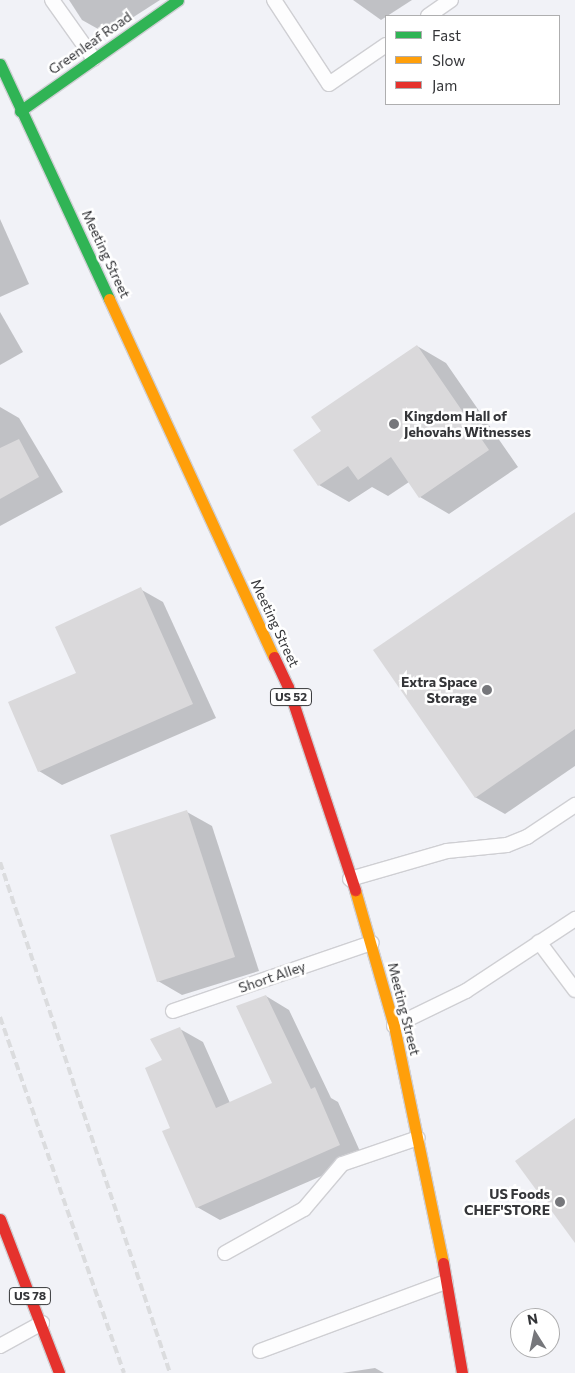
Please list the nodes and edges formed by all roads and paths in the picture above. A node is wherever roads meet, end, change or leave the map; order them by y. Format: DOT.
graph roads {
  1 [pos="52,0"];
  2 [pos="178,0"];
  3 [pos="274,0"];
  4 [pos="451,0"];
  5 [pos="429,15"];
  6 [pos="385,46"];
  7 [pos="94,59"];
  8 [pos="0,64"];
  9 [pos="20,111"];
  10 [pos="575,805"];
  11 [pos="350,879"];
  12 [pos="575,919"];
  13 [pos="539,942"];
  14 [pos="372,943"];
  15 [pos="575,990"];
  16 [pos="173,1011"];
  17 [pos="394,1026"];
  18 [pos="418,1138"];
  19 [pos="0,1219"];
  20 [pos="225,1253"];
  21 [pos="446,1282"];
  22 [pos="42,1324"];
  23 [pos="0,1346"];
  24 [pos="260,1351"];
  25 [pos="59,1373"];
  26 [pos="462,1373"];
  1 -- 7 [label="lane"];
  2 -- 7 [label="main road, Greenleaf Road"];
  3 -- 6 [label="lane"];
  4 -- 5 [label="lane"];
  7 -- 9 [label="main road, Greenleaf Road"];
  8 -- 9 [label="main road, Meeting Street / US 52"];
  9 -- 11 [label="main road, Meeting Street / US 52"];
  10 -- 11 [label="lane"];
  11 -- 14 [label="main road, Meeting Street / US 52"];
  12 -- 13 [label="lane"];
  13 -- 15 [label="lane"];
  13 -- 17 [label="lane"];
  14 -- 16 [label="lane, Short Alley"];
  14 -- 17 [label="main road, Meeting Street / US 52"];
  17 -- 18 [label="main road, Meeting Street / US 52"];
  18 -- 20 [label="lane"];
  18 -- 21 [label="main road, Meeting Street / US 52"];
  19 -- 22 [label="main road, US 78"];
  21 -- 24 [label="lane"];
  21 -- 26 [label="main road, Meeting Street / US 52"];
  22 -- 23 [label="lane"];
  22 -- 25 [label="main road, US 78"];
}
